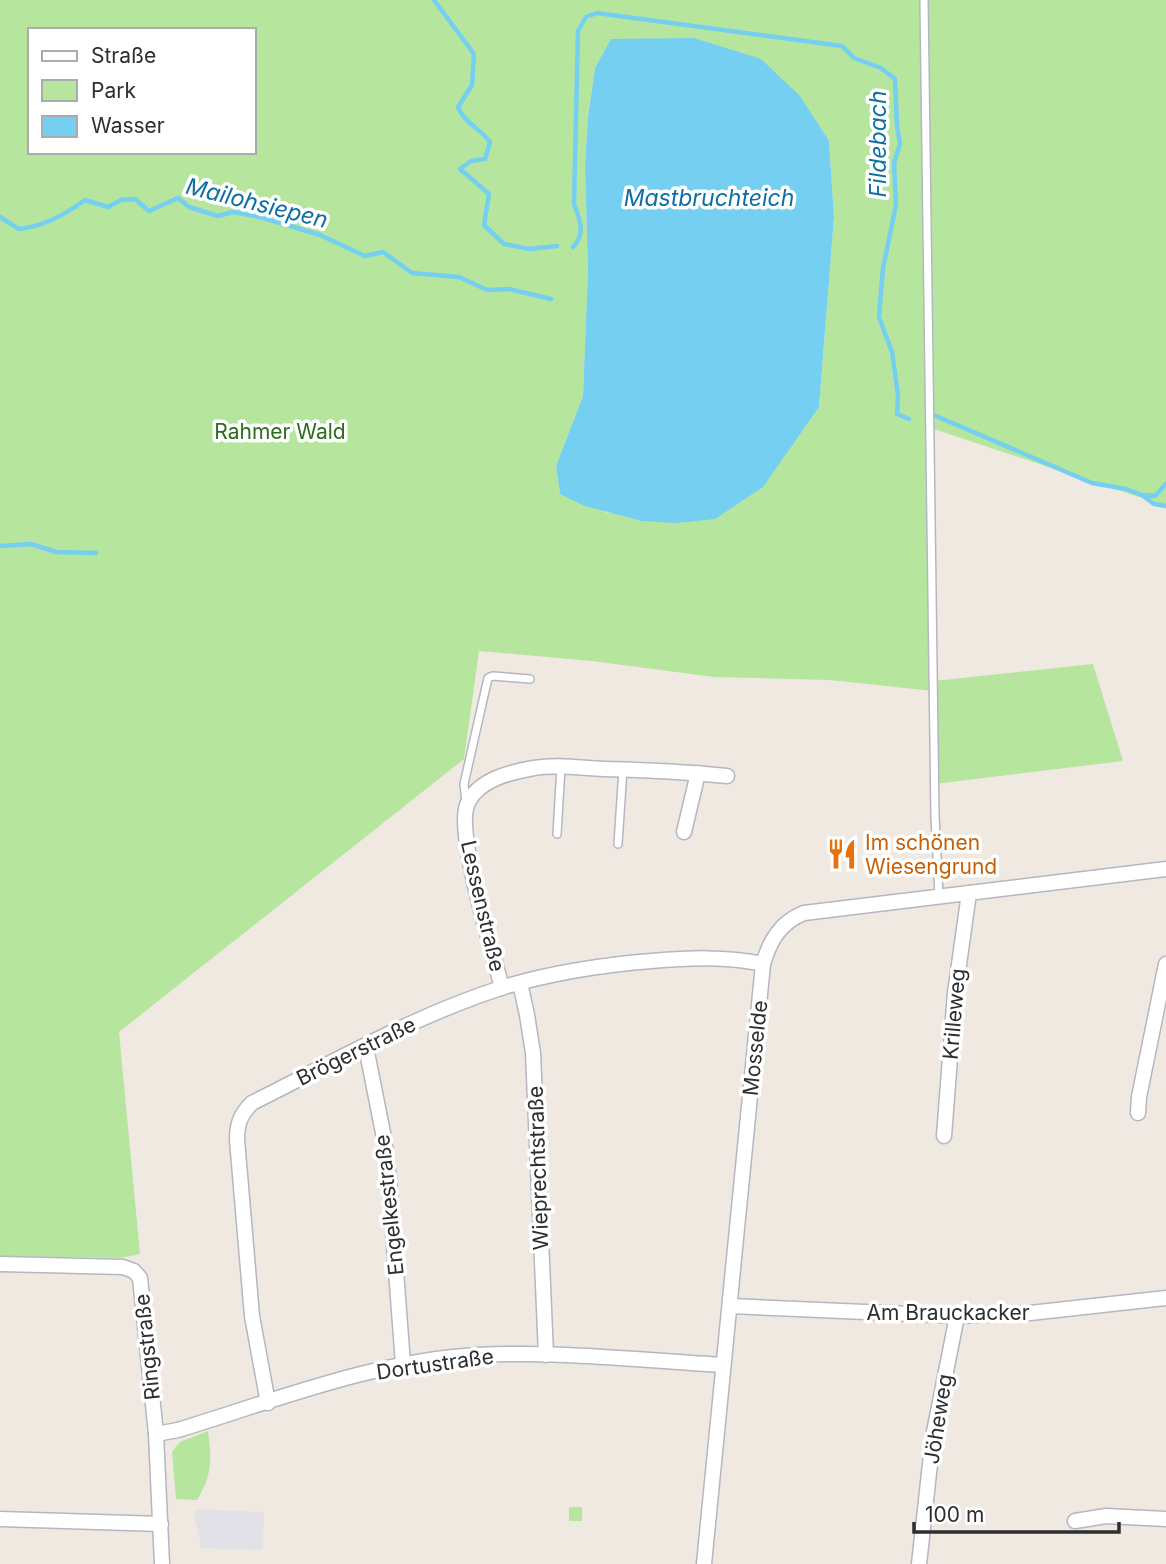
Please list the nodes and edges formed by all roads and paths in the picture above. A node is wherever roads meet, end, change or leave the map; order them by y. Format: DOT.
graph roads {
  1 [pos="924,0"];
  2 [pos="530,679"];
  3 [pos="561,767"];
  4 [pos="623,769"];
  5 [pos="698,773"];
  6 [pos="727,776"];
  7 [pos="467,806"];
  8 [pos="684,832"];
  9 [pos="556,834"];
  10 [pos="618,844"];
  11 [pos="1166,869"];
  12 [pos="969,893"];
  13 [pos="939,896"];
  14 [pos="763,964"];
  15 [pos="1166,964"];
  16 [pos="520,983"];
  17 [pos="502,988"];
  18 [pos="366,1047"];
  19 [pos="1138,1113"];
  20 [pos="944,1136"];
  21 [pos="0,1264"];
  22 [pos="1166,1298"];
  23 [pos="730,1306"];
  24 [pos="957,1316"];
  25 [pos="546,1354"];
  26 [pos="403,1364"];
  27 [pos="723,1365"];
  28 [pos="268,1403"];
  29 [pos="156,1434"];
  30 [pos="0,1519"];
  31 [pos="1166,1519"];
  32 [pos="1076,1521"];
  33 [pos="161,1524"];
  34 [pos="162,1564"];
  35 [pos="704,1564"];
  36 [pos="919,1564"];
  1 -- 13 [label="lane"];
  2 -- 7 [label="lane"];
  3 -- 4 [label="street"];
  3 -- 7 [label="street"];
  3 -- 9 [label="lane"];
  4 -- 5 [label="street"];
  4 -- 10 [label="lane"];
  5 -- 6 [label="street"];
  5 -- 8 [label="street"];
  7 -- 17 [label="street, Lessenstraße"];
  11 -- 12 [label="street, Mosselde"];
  12 -- 13 [label="street, Mosselde"];
  12 -- 20 [label="street, Krilleweg"];
  13 -- 14 [label="street, Mosselde"];
  14 -- 16 [label="street, Brögerstraße"];
  14 -- 23 [label="street, Mosselde"];
  15 -- 19 [label="street"];
  16 -- 17 [label="street, Brögerstraße"];
  16 -- 25 [label="street, Wieprechtstraße"];
  17 -- 18 [label="street, Brögerstraße"];
  18 -- 26 [label="street, Engelkestraße"];
  18 -- 28 [label="street, Brögerstraße"];
  21 -- 29 [label="street, Ringstraße"];
  22 -- 24 [label="street, Am Brauckacker"];
  23 -- 24 [label="street, Am Brauckacker"];
  23 -- 27 [label="street, Mosselde"];
  24 -- 36 [label="street, Jöheweg"];
  25 -- 26 [label="street, Dortustraße"];
  25 -- 27 [label="street, Dortustraße"];
  26 -- 28 [label="street, Dortustraße"];
  27 -- 35 [label="street, Mosselde"];
  28 -- 29 [label="street, Dortustraße"];
  29 -- 33 [label="street"];
  30 -- 33 [label="street"];
  31 -- 32 [label="street"];
  33 -- 34 [label="street"];
}
